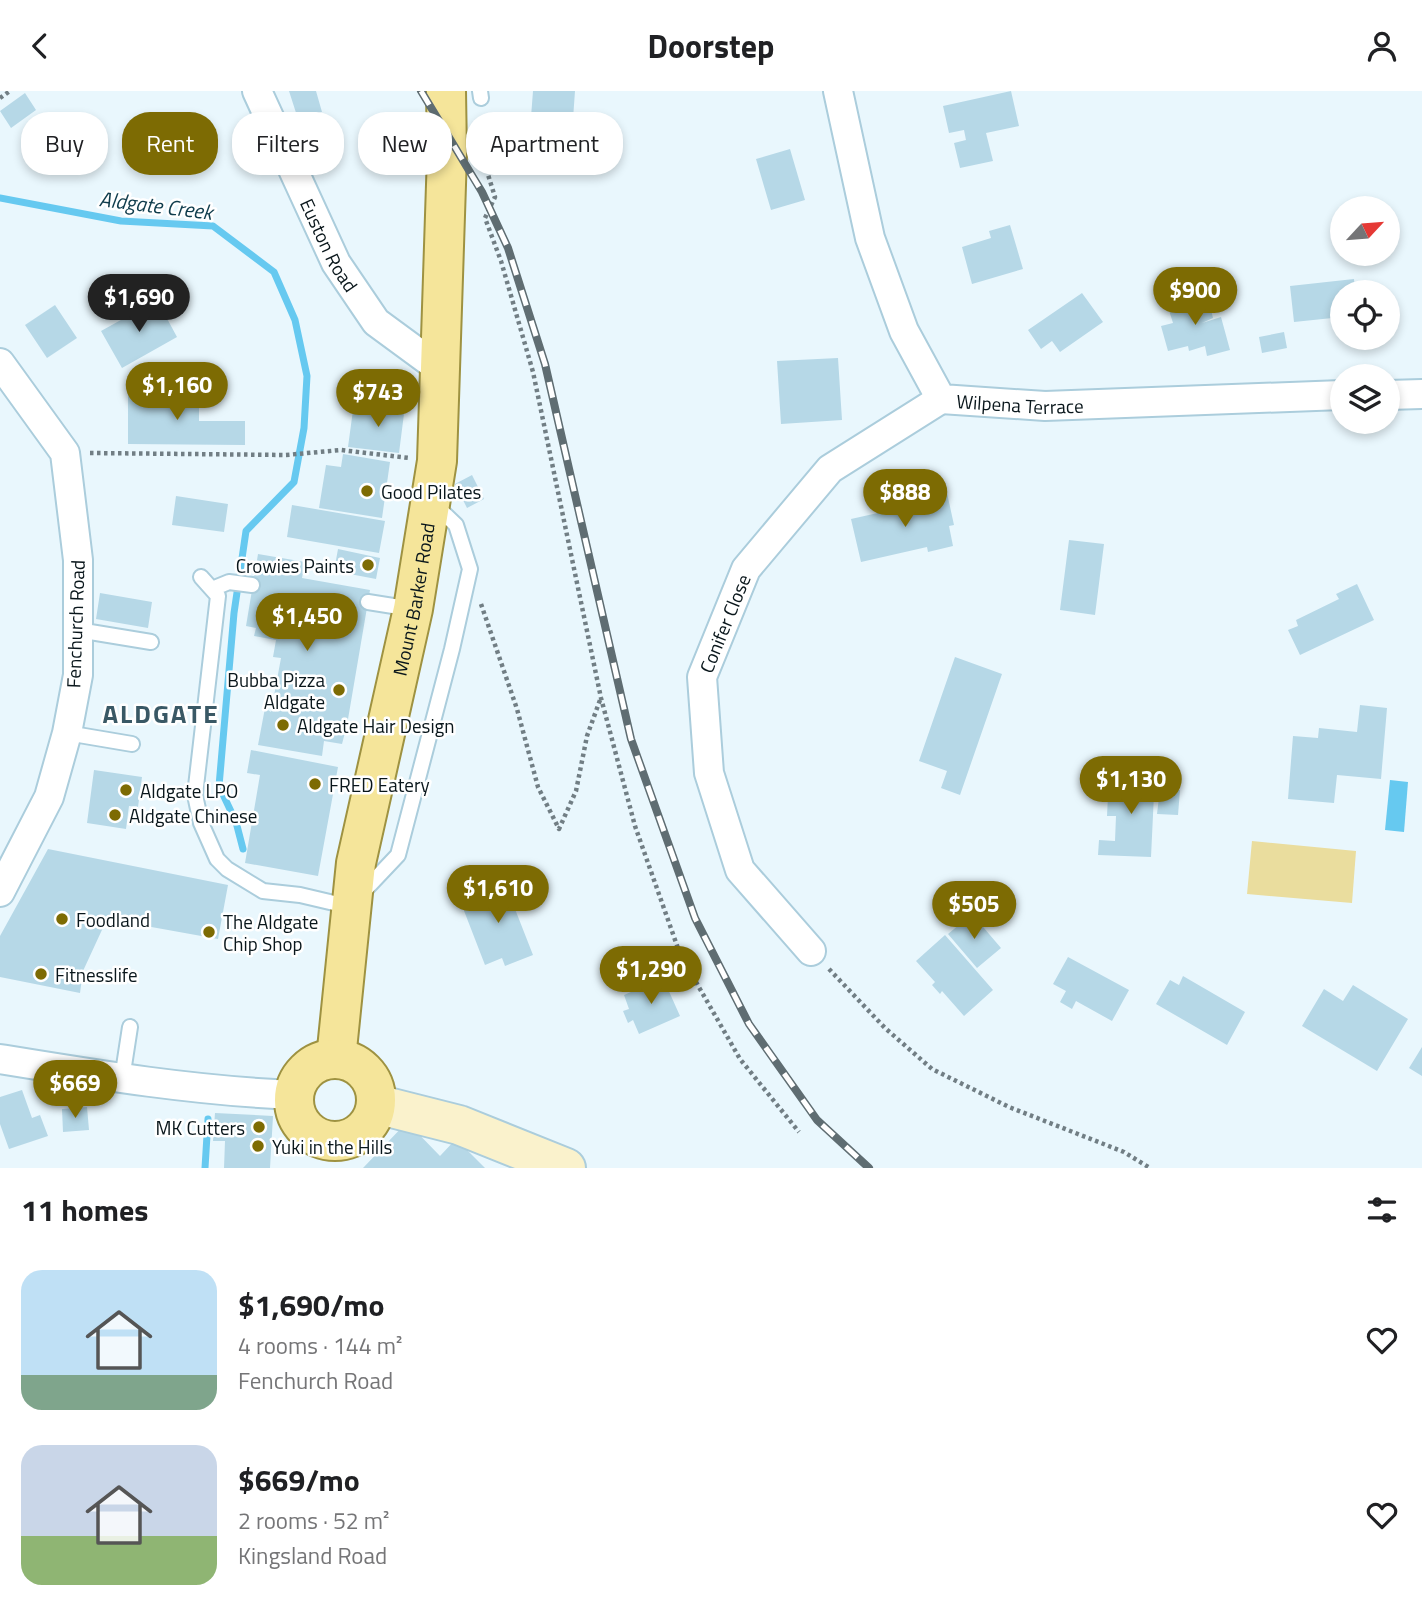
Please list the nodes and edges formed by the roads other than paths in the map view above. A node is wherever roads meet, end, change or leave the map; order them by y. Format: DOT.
graph roads {
  1 [pos="257,91"];
  2 [pos="838,91"];
  3 [pos="469,93"];
  4 [pos="0,363"];
  5 [pos="440,369"];
  6 [pos="1422,394"];
  7 [pos="1330,395"];
  8 [pos="1400,395"];
  9 [pos="941,399"];
  10 [pos="432,502"];
  11 [pos="201,577"];
  12 [pos="253,585"];
  13 [pos="212,589"];
  14 [pos="368,602"];
  15 [pos="413,610"];
  16 [pos="78,629"];
  17 [pos="151,642"];
  18 [pos="66,733"];
  19 [pos="132,744"];
  20 [pos="0,892"];
  21 [pos="352,907"];
  22 [pos="811,951"];
  23 [pos="130,1027"];
  24 [pos="0,1059"];
  25 [pos="336,1059"];
  26 [pos="122,1079"];
  27 [pos="295,1095"];
  28 [pos="376,1104"];
  29 [pos="331,1154"];
  30 [pos="566,1168"];
  1 -- 5 [label="street, Euston Road"];
  2 -- 9 [label="street, Wilpena Terrace"];
  3 -- 5 [label="main road, Mount Barker Road"];
  4 -- 16 [label="street, Fenchurch Road"];
  5 -- 10 [label="main road, Mount Barker Road"];
  6 -- 8 [label="street"];
  7 -- 9 [label="street, Wilpena Terrace"];
  9 -- 22 [label="street, Conifer Close"];
  10 -- 15 [label="main road, Mount Barker Road"];
  10 -- 21 [label="lane"];
  11 -- 13 [label="lane"];
  12 -- 13 [label="lane"];
  13 -- 21 [label="lane"];
  14 -- 15 [label="lane"];
  15 -- 21 [label="main road, Mount Barker Road"];
  16 -- 17 [label="lane"];
  16 -- 18 [label="street, Fenchurch Road"];
  18 -- 19 [label="lane"];
  18 -- 20 [label="street, Fenchurch Road"];
  21 -- 25 [label="main road, Mount Barker Road"];
  23 -- 26 [label="lane"];
  24 -- 26 [label="street"];
  25 -- 27 [label="main road"];
  25 -- 28 [label="main road"];
  26 -- 27 [label="street"];
  27 -- 29 [label="main road"];
  28 -- 29 [label="main road"];
  28 -- 30 [label="main road"];
}
